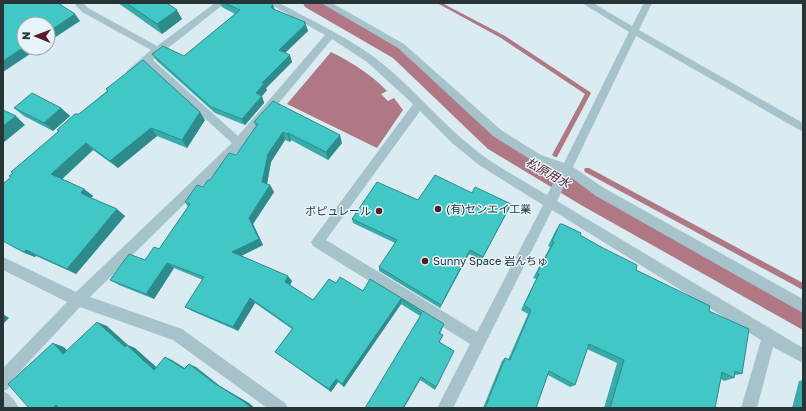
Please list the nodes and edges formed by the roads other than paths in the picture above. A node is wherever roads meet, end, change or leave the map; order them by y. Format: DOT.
graph roads {
  1 [pos="78,3"];
  2 [pos="221,3"];
  3 [pos="272,3"];
  4 [pos="325,3"];
  5 [pos="586,3"];
  6 [pos="648,3"];
  7 [pos="635,31"];
  8 [pos="330,35"];
  9 [pos="158,50"];
  10 [pos="146,59"];
  11 [pos="122,79"];
  12 [pos="419,104"];
  13 [pos="803,128"];
  14 [pos="239,143"];
  15 [pos="564,172"];
  16 [pos="549,204"];
  17 [pos="3,263"];
  18 [pos="78,300"];
  19 [pos="803,306"];
  20 [pos="769,337"];
  21 [pos="479,341"];
  22 [pos="803,356"];
  23 [pos="3,384"];
  24 [pos="3,399"];
  25 [pos="11,408"];
  26 [pos="280,408"];
  27 [pos="445,408"];
  28 [pos="749,408"];
  1 -- 9 [label="street"];
  2 -- 9 [label="street"];
  3 -- 8 [label="street"];
  4 -- 15 [label="street"];
  5 -- 7 [label="street"];
  6 -- 7 [label="street"];
  7 -- 13 [label="street"];
  7 -- 15 [label="street"];
  8 -- 12 [label="street"];
  8 -- 14 [label="street"];
  9 -- 10 [label="street"];
  10 -- 11 [label="street"];
  10 -- 14 [label="street"];
  12 -- 16 [label="street"];
  12 -- 21 [label="street"];
  14 -- 18 [label="street"];
  15 -- 16 [label="street"];
  15 -- 19 [label="street"];
  16 -- 20 [label="street"];
  16 -- 21 [label="street"];
  17 -- 18 [label="street"];
  18 -- 23 [label="street"];
  18 -- 26 [label="street"];
  20 -- 22 [label="street"];
  20 -- 28 [label="street"];
  21 -- 27 [label="street"];
  24 -- 25 [label="street"];
}
